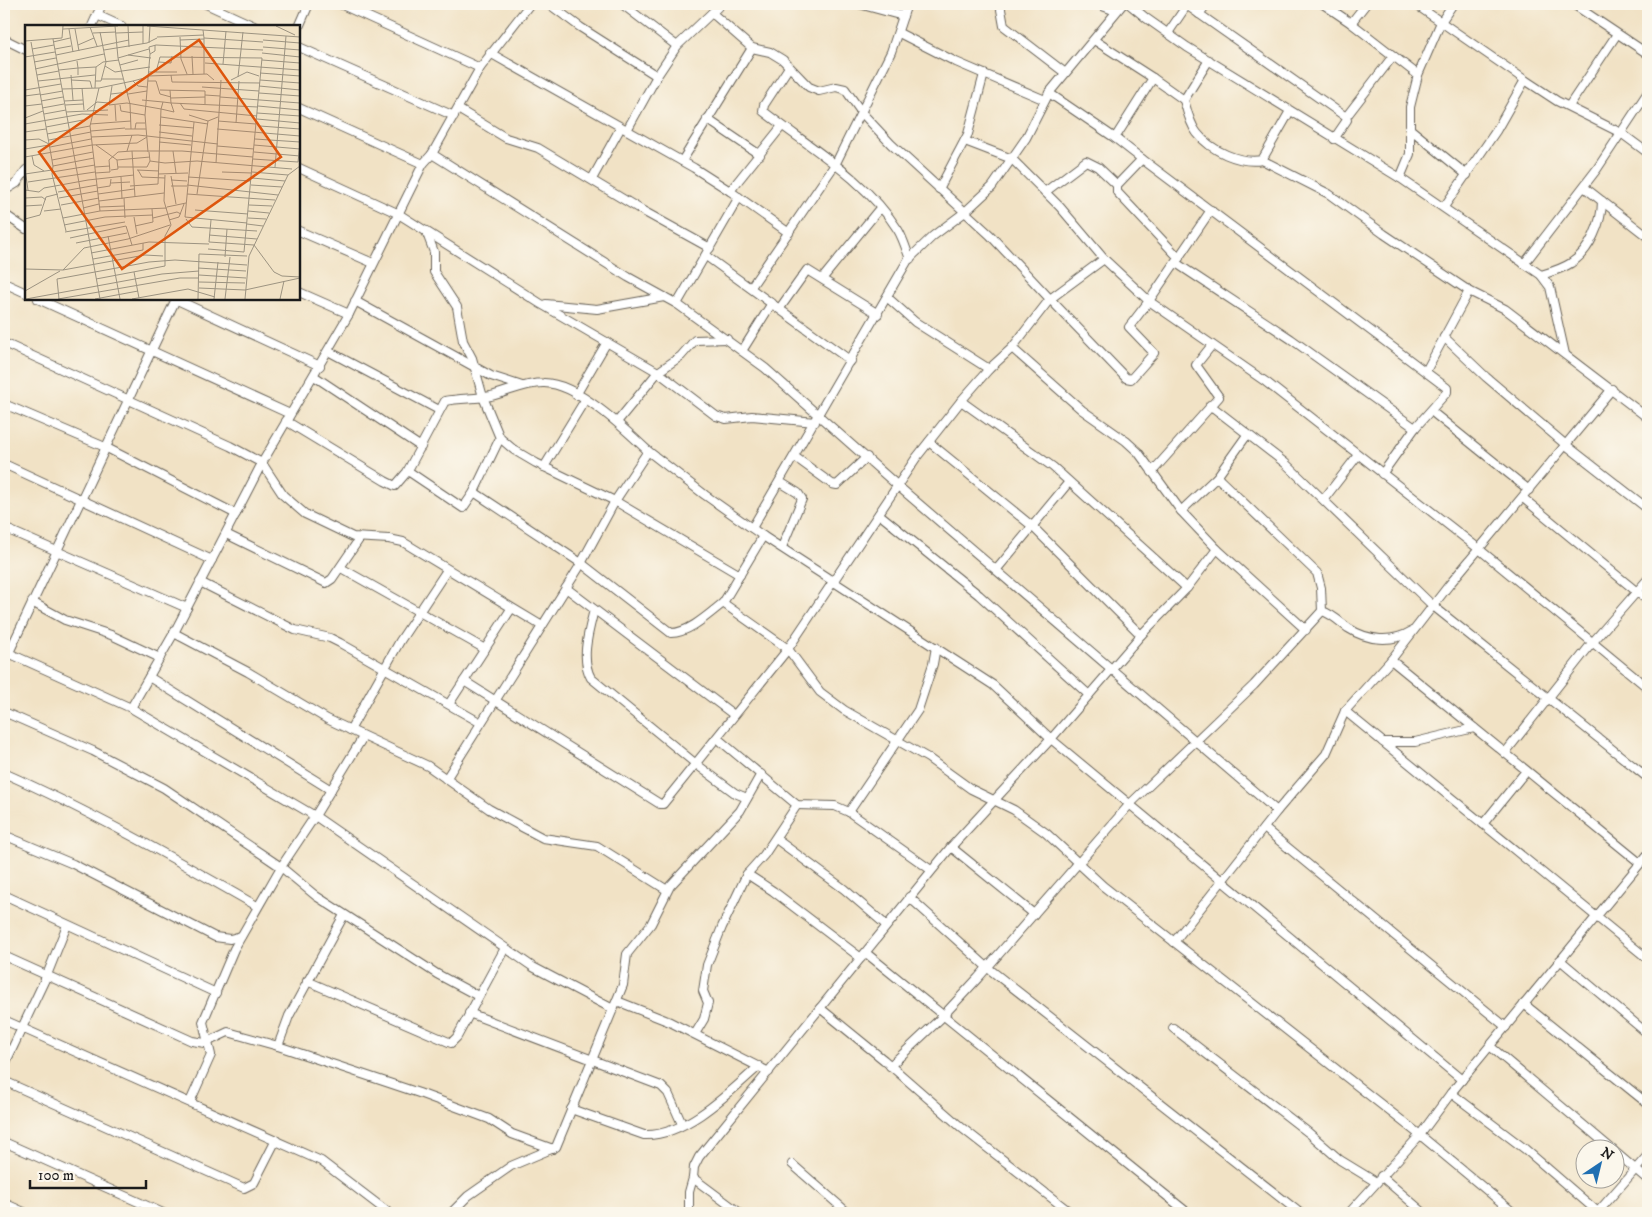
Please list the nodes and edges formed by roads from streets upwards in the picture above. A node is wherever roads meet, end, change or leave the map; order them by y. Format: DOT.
graph roads {
  1 [pos="100,4"];
  2 [pos="206,4"];
  3 [pos="309,4"];
  4 [pos="340,4"];
  5 [pos="530,4"];
  6 [pos="548,4"];
  7 [pos="622,4"];
  8 [pos="721,4"];
  9 [pos="859,4"];
  10 [pos="907,4"];
  11 [pos="1000,4"];
  12 [pos="1097,4"];
  13 [pos="1123,4"];
  14 [pos="1129,4"];
  15 [pos="1186,4"];
  16 [pos="1207,4"];
  17 [pos="1323,4"];
  18 [pos="1366,4"];
  19 [pos="1415,4"];
  20 [pos="1453,4"];
  21 [pos="1574,4"];
  22 [pos="1116,11"];
  23 [pos="712,13"];
  24 [pos="1199,14"];
  25 [pos="97,15"];
  26 [pos="903,16"];
  27 [pos="1442,22"];
  28 [pos="1351,24"];
  29 [pos="92,25"];
  30 [pos="119,25"];
  31 [pos="252,25"];
  32 [pos="300,25"];
  33 [pos="899,33"];
  34 [pos="1168,33"];
  35 [pos="1617,34"];
  36 [pos="4,39"];
  37 [pos="1094,40"];
  38 [pos="677,46"];
  39 [pos="300,47"];
  40 [pos="752,48"];
  41 [pos="25,50"];
  42 [pos="490,53"];
  43 [pos="1648,54"];
  44 [pos="1393,56"];
  45 [pos="1208,60"];
  46 [pos="789,67"];
  47 [pos="480,68"];
  48 [pos="1064,72"];
  49 [pos="984,74"];
  50 [pos="1418,75"];
  51 [pos="657,76"];
  52 [pos="1153,78"];
  53 [pos="1525,80"];
  54 [pos="1648,92"];
  55 [pos="1047,97"];
  56 [pos="1184,100"];
  57 [pos="1569,106"];
  58 [pos="300,108"];
  59 [pos="456,112"];
  60 [pos="1290,112"];
  61 [pos="862,113"];
  62 [pos="1346,117"];
  63 [pos="707,119"];
  64 [pos="782,126"];
  65 [pos="624,128"];
  66 [pos="1409,128"];
  67 [pos="1620,133"];
  68 [pos="1115,138"];
  69 [pos="1334,139"];
  70 [pos="965,141"];
  71 [pos="1648,153"];
  72 [pos="432,154"];
  73 [pos="760,154"];
  74 [pos="1012,159"];
  75 [pos="1142,159"];
  76 [pos="1262,160"];
  77 [pos="682,161"];
  78 [pos="836,163"];
  79 [pos="423,164"];
  80 [pos="300,168"];
  81 [pos="25,172"];
  82 [pos="1467,175"];
  83 [pos="1400,178"];
  84 [pos="592,180"];
  85 [pos="1117,185"];
  86 [pos="1584,186"];
  87 [pos="940,189"];
  88 [pos="4,191"];
  89 [pos="730,191"];
  90 [pos="1045,192"];
  91 [pos="739,197"];
  92 [pos="1602,201"];
  93 [pos="1444,207"];
  94 [pos="880,208"];
  95 [pos="1211,210"];
  96 [pos="965,212"];
  97 [pos="397,213"];
  98 [pos="4,214"];
  99 [pos="25,228"];
  100 [pos="300,231"];
  101 [pos="426,231"];
  102 [pos="789,233"];
  103 [pos="1648,237"];
  104 [pos="710,248"];
  105 [pos="706,256"];
  106 [pos="910,259"];
  107 [pos="1104,259"];
  108 [pos="1177,260"];
  109 [pos="373,263"];
  110 [pos="1524,264"];
  111 [pos="1541,275"];
  112 [pos="822,279"];
  113 [pos="4,283"];
  114 [pos="751,287"];
  115 [pos="1469,291"];
  116 [pos="300,292"];
  117 [pos="25,293"];
  118 [pos="664,297"];
  119 [pos="888,298"];
  120 [pos="1050,299"];
  121 [pos="40,300"];
  122 [pos="175,300"];
  123 [pos="177,300"];
  124 [pos="355,300"];
  125 [pos="1150,301"];
  126 [pos="541,304"];
  127 [pos="677,304"];
  128 [pos="772,304"];
  129 [pos="780,308"];
  130 [pos="349,314"];
  131 [pos="878,314"];
  132 [pos="1444,337"];
  133 [pos="727,339"];
  134 [pos="607,342"];
  135 [pos="4,343"];
  136 [pos="1212,345"];
  137 [pos="1012,348"];
  138 [pos="152,350"];
  139 [pos="328,351"];
  140 [pos="742,351"];
  141 [pos="1565,354"];
  142 [pos="851,361"];
  143 [pos="320,366"];
  144 [pos="473,366"];
  145 [pos="988,369"];
  146 [pos="1426,371"];
  147 [pos="658,372"];
  148 [pos="314,376"];
  149 [pos="523,387"];
  150 [pos="1612,389"];
  151 [pos="576,395"];
  152 [pos="483,397"];
  153 [pos="127,400"];
  154 [pos="586,400"];
  155 [pos="961,402"];
  156 [pos="4,404"];
  157 [pos="1210,405"];
  158 [pos="439,410"];
  159 [pos="1431,411"];
  160 [pos="819,414"];
  161 [pos="288,417"];
  162 [pos="1648,418"];
  163 [pos="617,422"];
  164 [pos="815,422"];
  165 [pos="1415,428"];
  166 [pos="1247,435"];
  167 [pos="500,438"];
  168 [pos="929,442"];
  169 [pos="1566,445"];
  170 [pos="105,447"];
  171 [pos="422,447"];
  172 [pos="648,451"];
  173 [pos="1358,455"];
  174 [pos="795,457"];
  175 [pos="866,457"];
  176 [pos="262,463"];
  177 [pos="4,464"];
  178 [pos="544,467"];
  179 [pos="408,471"];
  180 [pos="1152,472"];
  181 [pos="1382,474"];
  182 [pos="1217,476"];
  183 [pos="780,482"];
  184 [pos="1069,482"];
  185 [pos="898,486"];
  186 [pos="1530,490"];
  187 [pos="474,492"];
  188 [pos="1523,498"];
  189 [pos="1324,499"];
  190 [pos="80,500"];
  191 [pos="616,501"];
  192 [pos="1648,509"];
  193 [pos="1181,511"];
  194 [pos="236,514"];
  195 [pos="879,514"];
  196 [pos="1032,526"];
  197 [pos="4,528"];
  198 [pos="752,528"];
  199 [pos="226,534"];
  200 [pos="762,536"];
  201 [pos="360,538"];
  202 [pos="782,547"];
  203 [pos="1217,549"];
  204 [pos="1479,549"];
  205 [pos="56,552"];
  206 [pos="212,560"];
  207 [pos="581,563"];
  208 [pos="341,568"];
  209 [pos="997,569"];
  210 [pos="447,570"];
  211 [pos="740,575"];
  212 [pos="1648,579"];
  213 [pos="200,582"];
  214 [pos="831,582"];
  215 [pos="566,588"];
  216 [pos="1187,588"];
  217 [pos="1636,591"];
  218 [pos="1648,601"];
  219 [pos="32,602"];
  220 [pos="723,603"];
  221 [pos="1432,605"];
  222 [pos="187,608"];
  223 [pos="511,609"];
  224 [pos="594,610"];
  225 [pos="1322,611"];
  226 [pos="420,612"];
  227 [pos="542,626"];
  228 [pos="1306,630"];
  229 [pos="1412,631"];
  230 [pos="174,633"];
  231 [pos="1141,635"];
  232 [pos="1592,643"];
  233 [pos="936,648"];
  234 [pos="485,649"];
  235 [pos="788,649"];
  236 [pos="6,652"];
  237 [pos="160,658"];
  238 [pos="1391,660"];
  239 [pos="4,664"];
  240 [pos="386,668"];
  241 [pos="1113,669"];
  242 [pos="149,677"];
  243 [pos="464,681"];
  244 [pos="1648,688"];
  245 [pos="1089,695"];
  246 [pos="1550,698"];
  247 [pos="495,700"];
  248 [pos="449,704"];
  249 [pos="131,708"];
  250 [pos="1345,711"];
  251 [pos="4,712"];
  252 [pos="734,715"];
  253 [pos="481,723"];
  254 [pos="1474,728"];
  255 [pos="350,730"];
  256 [pos="363,737"];
  257 [pos="717,738"];
  258 [pos="1051,738"];
  259 [pos="898,741"];
  260 [pos="1194,742"];
  261 [pos="1383,742"];
  262 [pos="1505,753"];
  263 [pos="696,764"];
  264 [pos="1526,771"];
  265 [pos="4,774"];
  266 [pos="761,774"];
  267 [pos="1648,778"];
  268 [pos="446,779"];
  269 [pos="331,790"];
  270 [pos="747,798"];
  271 [pos="993,799"];
  272 [pos="1130,804"];
  273 [pos="797,805"];
  274 [pos="1277,811"];
  275 [pos="849,812"];
  276 [pos="315,816"];
  277 [pos="1483,824"];
  278 [pos="1264,828"];
  279 [pos="4,835"];
  280 [pos="776,839"];
  281 [pos="951,847"];
  282 [pos="1648,854"];
  283 [pos="1079,863"];
  284 [pos="1640,863"];
  285 [pos="281,866"];
  286 [pos="931,870"];
  287 [pos="747,874"];
  288 [pos="1222,881"];
  289 [pos="667,890"];
  290 [pos="4,895"];
  291 [pos="910,897"];
  292 [pos="257,906"];
  293 [pos="1034,914"];
  294 [pos="344,915"];
  295 [pos="1596,915"];
  296 [pos="68,925"];
  297 [pos="886,925"];
  298 [pos="241,936"];
  299 [pos="1174,942"];
  300 [pos="505,948"];
  301 [pos="863,955"];
  302 [pos="4,956"];
  303 [pos="1648,959"];
  304 [pos="1560,960"];
  305 [pos="988,968"];
  306 [pos="48,975"];
  307 [pos="307,981"];
  308 [pos="216,993"];
  309 [pos="478,996"];
  310 [pos="617,1001"];
  311 [pos="1524,1004"];
  312 [pos="820,1008"];
  313 [pos="614,1009"];
  314 [pos="468,1013"];
  315 [pos="943,1016"];
  316 [pos="4,1020"];
  317 [pos="1506,1027"];
  318 [pos="22,1028"];
  319 [pos="1173,1028"];
  320 [pos="695,1034"];
  321 [pos="1648,1034"];
  322 [pos="210,1041"];
  323 [pos="278,1046"];
  324 [pos="1491,1047"];
  325 [pos="592,1060"];
  326 [pos="4,1066"];
  327 [pos="759,1066"];
  328 [pos="890,1066"];
  329 [pos="769,1072"];
  330 [pos="1462,1080"];
  331 [pos="4,1081"];
  332 [pos="1451,1093"];
  333 [pos="190,1102"];
  334 [pos="1648,1104"];
  335 [pos="571,1109"];
  336 [pos="682,1124"];
  337 [pos="1420,1135"];
  338 [pos="276,1140"];
  339 [pos="1602,1140"];
  340 [pos="4,1142"];
  341 [pos="553,1149"];
  342 [pos="1648,1155"];
  343 [pos="1624,1159"];
  344 [pos="792,1164"];
  345 [pos="1636,1170"];
  346 [pos="693,1178"];
  347 [pos="1378,1179"];
  348 [pos="1648,1180"];
  349 [pos="4,1202"];
  350 [pos="26,1213"];
  351 [pos="163,1213"];
  352 [pos="389,1213"];
  353 [pos="451,1213"];
  354 [pos="689,1213"];
  355 [pos="740,1213"];
  356 [pos="848,1213"];
  357 [pos="1071,1213"];
  358 [pos="1188,1213"];
  359 [pos="1300,1213"];
  360 [pos="1349,1213"];
  361 [pos="1424,1213"];
  362 [pos="1514,1213"];
  363 [pos="1598,1213"];
  1 -- 25 [label="street"];
  2 -- 31 [label="street"];
  3 -- 32 [label="street"];
  4 -- 47 [label="street"];
  5 -- 42 [label="street"];
  6 -- 51 [label="street"];
  7 -- 38 [label="street"];
  8 -- 23 [label="street"];
  9 -- 26 [label="street"];
  10 -- 26 [label="street"];
  11 -- 48 [label="street"];
  12 -- 22 [label="street"];
  13 -- 22 [label="street"];
  14 -- 34 [label="street"];
  15 -- 24 [label="street"];
  15 -- 34 [label="street"];
  16 -- 24 [label="street"];
  17 -- 28 [label="street"];
  18 -- 28 [label="street"];
  19 -- 27 [label="street"];
  20 -- 27 [label="street"];
  21 -- 35 [label="street"];
  22 -- 37 [label="street"];
  23 -- 38 [label="street"];
  23 -- 40 [label="street"];
  24 -- 62 [label="street"];
  25 -- 29 [label="street"];
  25 -- 30 [label="street"];
  26 -- 33 [label="street"];
  27 -- 50 [label="street"];
  27 -- 53 [label="street"];
  28 -- 44 [label="street"];
  33 -- 49 [label="street"];
  33 -- 61 [label="street"];
  34 -- 45 [label="street"];
  35 -- 43 [label="street"];
  35 -- 57 [label="street"];
  36 -- 41 [label="street"];
  37 -- 48 [label="street"];
  37 -- 52 [label="street"];
  38 -- 51 [label="street"];
  39 -- 59 [label="street"];
  40 -- 46 [label="street"];
  40 -- 63 [label="street"];
  42 -- 47 [label="street"];
  42 -- 65 [label="street"];
  44 -- 50 [label="street"];
  44 -- 62 [label="street"];
  45 -- 56 [label="street"];
  45 -- 60 [label="street"];
  46 -- 61 [label="street"];
  46 -- 64 [label="street"];
  47 -- 59 [label="street"];
  48 -- 55 [label="street"];
  49 -- 55 [label="street"];
  49 -- 70 [label="street"];
  50 -- 66 [label="street"];
  51 -- 65 [label="street"];
  52 -- 56 [label="street"];
  52 -- 68 [label="street"];
  53 -- 57 [label="street"];
  53 -- 82 [label="street"];
  54 -- 67 [label="street"];
  55 -- 68 [label="street"];
  55 -- 74 [label="street"];
  56 -- 76 [label="street"];
  57 -- 67 [label="street"];
  58 -- 79 [label="street"];
  59 -- 72 [label="street"];
  59 -- 84 [label="street"];
  60 -- 69 [label="street"];
  60 -- 76 [label="street"];
  61 -- 78 [label="street"];
  61 -- 87 [label="street"];
  62 -- 69 [label="street"];
  63 -- 73 [label="street"];
  63 -- 77 [label="street"];
  64 -- 73 [label="street"];
  64 -- 78 [label="street"];
  65 -- 77 [label="street"];
  65 -- 84 [label="street"];
  66 -- 82 [label="street"];
  66 -- 83 [label="street"];
  67 -- 71 [label="street"];
  67 -- 86 [label="street"];
  68 -- 75 [label="street"];
  69 -- 83 [label="street"];
  70 -- 74 [label="street"];
  70 -- 87 [label="street"];
  72 -- 79 [label="street"];
  72 -- 118 [label="street"];
  73 -- 89 [label="street"];
  74 -- 90 [label="street"];
  74 -- 96 [label="street"];
  75 -- 85 [label="street"];
  75 -- 95 [label="street"];
  76 -- 115 [label="street"];
  77 -- 89 [label="street"];
  78 -- 94 [label="street"];
  78 -- 102 [label="street"];
  79 -- 97 [label="street"];
  80 -- 97 [label="street"];
  81 -- 88 [label="street"];
  82 -- 93 [label="street"];
  83 -- 93 [label="street"];
  84 -- 104 [label="street"];
  85 -- 90 [label="street"];
  85 -- 108 [label="street"];
  86 -- 92 [label="street"];
  86 -- 110 [label="street"];
  87 -- 96 [label="street"];
  89 -- 91 [label="street"];
  90 -- 107 [label="street"];
  91 -- 102 [label="street"];
  91 -- 104 [label="street"];
  92 -- 103 [label="street"];
  92 -- 111 [label="street"];
  93 -- 110 [label="street"];
  94 -- 106 [label="street"];
  94 -- 112 [label="street"];
  95 -- 108 [label="street"];
  95 -- 146 [label="street"];
  96 -- 106 [label="street"];
  96 -- 120 [label="street"];
  97 -- 101 [label="street"];
  97 -- 109 [label="street"];
  98 -- 99 [label="street"];
  100 -- 109 [label="street"];
  101 -- 126 [label="street"];
  101 -- 144 [label="street"];
  102 -- 114 [label="street"];
  104 -- 105 [label="street"];
  105 -- 114 [label="street"];
  105 -- 127 [label="street"];
  106 -- 119 [label="street"];
  107 -- 120 [label="street"];
  107 -- 125 [label="street"];
  108 -- 125 [label="street"];
  108 -- 165 [label="street"];
  109 -- 124 [label="street"];
  110 -- 111 [label="street"];
  111 -- 141 [label="street"];
  112 -- 129 [label="street"];
  112 -- 131 [label="street"];
  113 -- 117 [label="street"];
  114 -- 128 [label="street"];
  115 -- 132 [label="street"];
  115 -- 141 [label="street"];
  116 -- 130 [label="street"];
  118 -- 126 [label="street"];
  118 -- 127 [label="street"];
  119 -- 131 [label="street"];
  119 -- 145 [label="street"];
  120 -- 125 [label="street"];
  120 -- 137 [label="street"];
  121 -- 138 [label="street"];
  122 -- 138 [label="street"];
  123 -- 143 [label="street"];
  124 -- 130 [label="street"];
  124 -- 144 [label="street"];
  125 -- 136 [label="street"];
  126 -- 134 [label="street"];
  127 -- 133 [label="street"];
  128 -- 129 [label="street"];
  128 -- 140 [label="street"];
  129 -- 142 [label="street"];
  130 -- 139 [label="street"];
  131 -- 142 [label="street"];
  132 -- 146 [label="street"];
  132 -- 169 [label="street"];
  133 -- 140 [label="street"];
  133 -- 147 [label="street"];
  134 -- 147 [label="street"];
  134 -- 151 [label="street"];
  135 -- 153 [label="street"];
  136 -- 157 [label="street"];
  136 -- 173 [label="street"];
  137 -- 145 [label="street"];
  137 -- 180 [label="street"];
  138 -- 153 [label="street"];
  138 -- 161 [label="street"];
  139 -- 143 [label="street"];
  139 -- 158 [label="street"];
  140 -- 160 [label="street"];
  141 -- 150 [label="street"];
  142 -- 160 [label="street"];
  143 -- 148 [label="street"];
  144 -- 149 [label="street"];
  144 -- 152 [label="street"];
  145 -- 155 [label="street"];
  146 -- 159 [label="street"];
  147 -- 163 [label="street"];
  147 -- 164 [label="street"];
  148 -- 161 [label="street"];
  148 -- 171 [label="street"];
  149 -- 151 [label="street"];
  149 -- 152 [label="street"];
  150 -- 162 [label="street"];
  150 -- 169 [label="street"];
  151 -- 154 [label="street"];
  152 -- 158 [label="street"];
  152 -- 167 [label="street"];
  153 -- 170 [label="street"];
  153 -- 176 [label="street"];
  154 -- 163 [label="street"];
  154 -- 178 [label="street"];
  155 -- 168 [label="street"];
  155 -- 184 [label="street"];
  156 -- 170 [label="street"];
  157 -- 166 [label="street"];
  157 -- 180 [label="street"];
  158 -- 171 [label="street"];
  159 -- 165 [label="street"];
  159 -- 186 [label="street"];
  160 -- 164 [label="street"];
  160 -- 175 [label="street"];
  161 -- 176 [label="street"];
  161 -- 179 [label="street"];
  163 -- 172 [label="street"];
  164 -- 174 [label="street"];
  165 -- 181 [label="street"];
  166 -- 182 [label="street"];
  166 -- 189 [label="street"];
  167 -- 178 [label="street"];
  167 -- 187 [label="street"];
  168 -- 185 [label="street"];
  168 -- 196 [label="street"];
  169 -- 186 [label="street"];
  169 -- 192 [label="street"];
  170 -- 190 [label="street"];
  170 -- 194 [label="street"];
  171 -- 179 [label="street"];
  172 -- 191 [label="street"];
  172 -- 198 [label="street"];
  173 -- 181 [label="street"];
  173 -- 189 [label="street"];
  174 -- 175 [label="street"];
  174 -- 183 [label="street"];
  175 -- 185 [label="street"];
  176 -- 194 [label="street"];
  176 -- 201 [label="street"];
  177 -- 190 [label="street"];
  178 -- 191 [label="street"];
  179 -- 187 [label="street"];
  180 -- 193 [label="street"];
  181 -- 204 [label="street"];
  182 -- 193 [label="street"];
  182 -- 225 [label="street"];
  183 -- 198 [label="street"];
  183 -- 202 [label="street"];
  184 -- 196 [label="street"];
  184 -- 216 [label="street"];
  185 -- 195 [label="street"];
  185 -- 209 [label="street"];
  186 -- 188 [label="street"];
  187 -- 207 [label="street"];
  188 -- 204 [label="street"];
  188 -- 217 [label="street"];
  189 -- 221 [label="street"];
  190 -- 205 [label="street"];
  190 -- 206 [label="street"];
  191 -- 207 [label="street"];
  191 -- 211 [label="street"];
  193 -- 203 [label="street"];
  194 -- 199 [label="street"];
  195 -- 214 [label="street"];
  195 -- 245 [label="street"];
  196 -- 209 [label="street"];
  196 -- 231 [label="street"];
  197 -- 205 [label="street"];
  198 -- 200 [label="street"];
  199 -- 206 [label="street"];
  199 -- 208 [label="street"];
  200 -- 202 [label="street"];
  200 -- 211 [label="street"];
  201 -- 208 [label="street"];
  201 -- 210 [label="street"];
  202 -- 214 [label="street"];
  203 -- 216 [label="street"];
  203 -- 228 [label="street"];
  204 -- 221 [label="street"];
  204 -- 232 [label="street"];
  205 -- 219 [label="street"];
  205 -- 222 [label="street"];
  206 -- 213 [label="street"];
  207 -- 215 [label="street"];
  207 -- 220 [label="street"];
  208 -- 226 [label="street"];
  209 -- 241 [label="street"];
  210 -- 223 [label="street"];
  210 -- 226 [label="street"];
  211 -- 220 [label="street"];
  212 -- 217 [label="street"];
  213 -- 222 [label="street"];
  213 -- 240 [label="street"];
  214 -- 233 [label="street"];
  214 -- 235 [label="street"];
  215 -- 224 [label="street"];
  215 -- 227 [label="street"];
  216 -- 231 [label="street"];
  217 -- 218 [label="street"];
  217 -- 232 [label="street"];
  219 -- 236 [label="street"];
  219 -- 237 [label="street"];
  220 -- 235 [label="street"];
  221 -- 229 [label="street"];
  221 -- 246 [label="street"];
  222 -- 230 [label="street"];
  223 -- 227 [label="street"];
  223 -- 234 [label="street"];
  224 -- 252 [label="street"];
  224 -- 263 [label="street"];
  225 -- 228 [label="street"];
  225 -- 229 [label="street"];
  226 -- 234 [label="street"];
  226 -- 240 [label="street"];
  227 -- 247 [label="street"];
  228 -- 260 [label="street"];
  229 -- 238 [label="street"];
  230 -- 237 [label="street"];
  230 -- 255 [label="street"];
  231 -- 241 [label="street"];
  232 -- 244 [label="street"];
  232 -- 246 [label="street"];
  233 -- 258 [label="street"];
  233 -- 259 [label="street"];
  234 -- 243 [label="street"];
  235 -- 252 [label="street"];
  235 -- 259 [label="street"];
  236 -- 239 [label="street"];
  236 -- 249 [label="street"];
  237 -- 242 [label="street"];
  238 -- 250 [label="street"];
  238 -- 254 [label="street"];
  240 -- 248 [label="street"];
  240 -- 255 [label="street"];
  241 -- 245 [label="street"];
  241 -- 260 [label="street"];
  242 -- 249 [label="street"];
  242 -- 269 [label="street"];
  243 -- 247 [label="street"];
  243 -- 248 [label="street"];
  245 -- 258 [label="street"];
  246 -- 262 [label="street"];
  246 -- 267 [label="street"];
  247 -- 253 [label="street"];
  247 -- 263 [label="street"];
  248 -- 253 [label="street"];
  249 -- 276 [label="street"];
  250 -- 261 [label="street"];
  250 -- 274 [label="street"];
  251 -- 285 [label="street"];
  252 -- 257 [label="street"];
  253 -- 268 [label="street"];
  254 -- 261 [label="street"];
  254 -- 262 [label="street"];
  255 -- 256 [label="street"];
  256 -- 268 [label="street"];
  256 -- 269 [label="street"];
  257 -- 263 [label="street"];
  257 -- 266 [label="street"];
  258 -- 271 [label="street"];
  258 -- 272 [label="street"];
  259 -- 271 [label="street"];
  259 -- 275 [label="street"];
  260 -- 272 [label="street"];
  260 -- 274 [label="street"];
  261 -- 277 [label="street"];
  262 -- 264 [label="street"];
  263 -- 270 [label="street"];
  264 -- 277 [label="street"];
  264 -- 284 [label="street"];
  265 -- 292 [label="street"];
  266 -- 270 [label="street"];
  266 -- 273 [label="street"];
  268 -- 289 [label="street"];
  269 -- 276 [label="street"];
  270 -- 289 [label="street"];
  271 -- 281 [label="street"];
  271 -- 283 [label="street"];
  272 -- 283 [label="street"];
  272 -- 288 [label="street"];
  273 -- 275 [label="street"];
  273 -- 280 [label="street"];
  274 -- 278 [label="street"];
  275 -- 286 [label="street"];
  276 -- 285 [label="street"];
  276 -- 300 [label="street"];
  277 -- 295 [label="street"];
  278 -- 288 [label="street"];
  278 -- 317 [label="street"];
  279 -- 298 [label="street"];
  280 -- 287 [label="street"];
  280 -- 297 [label="street"];
  281 -- 286 [label="street"];
  281 -- 293 [label="street"];
  282 -- 284 [label="street"];
  283 -- 293 [label="street"];
  283 -- 299 [label="street"];
  284 -- 295 [label="street"];
  285 -- 292 [label="street"];
  285 -- 294 [label="street"];
  286 -- 291 [label="street"];
  287 -- 301 [label="street"];
  287 -- 320 [label="street"];
  288 -- 299 [label="street"];
  288 -- 330 [label="street"];
  289 -- 310 [label="street"];
  290 -- 296 [label="street"];
  291 -- 297 [label="street"];
  291 -- 305 [label="street"];
  292 -- 298 [label="street"];
  293 -- 305 [label="street"];
  294 -- 307 [label="street"];
  294 -- 309 [label="street"];
  295 -- 303 [label="street"];
  295 -- 304 [label="street"];
  296 -- 306 [label="street"];
  296 -- 308 [label="street"];
  297 -- 301 [label="street"];
  298 -- 308 [label="street"];
  299 -- 337 [label="street"];
  300 -- 309 [label="street"];
  300 -- 313 [label="street"];
  301 -- 312 [label="street"];
  301 -- 315 [label="street"];
  302 -- 306 [label="street"];
  304 -- 311 [label="street"];
  304 -- 321 [label="street"];
  305 -- 315 [label="street"];
  305 -- 359 [label="street"];
  306 -- 318 [label="street"];
  306 -- 322 [label="street"];
  307 -- 314 [label="street"];
  307 -- 323 [label="street"];
  308 -- 322 [label="street"];
  309 -- 314 [label="street"];
  310 -- 313 [label="street"];
  310 -- 320 [label="street"];
  311 -- 317 [label="street"];
  311 -- 334 [label="street"];
  312 -- 328 [label="street"];
  312 -- 329 [label="street"];
  313 -- 325 [label="street"];
  314 -- 325 [label="street"];
  315 -- 328 [label="street"];
  315 -- 358 [label="street"];
  316 -- 318 [label="street"];
  317 -- 324 [label="street"];
  318 -- 326 [label="street"];
  318 -- 333 [label="street"];
  319 -- 347 [label="street"];
  320 -- 327 [label="street"];
  322 -- 323 [label="street"];
  322 -- 333 [label="street"];
  323 -- 341 [label="street"];
  324 -- 330 [label="street"];
  324 -- 339 [label="street"];
  325 -- 335 [label="street"];
  325 -- 336 [label="street"];
  327 -- 329 [label="street"];
  327 -- 336 [label="street"];
  328 -- 357 [label="street"];
  329 -- 346 [label="street"];
  330 -- 332 [label="street"];
  331 -- 338 [label="street"];
  332 -- 337 [label="street"];
  332 -- 363 [label="street"];
  333 -- 338 [label="street"];
  335 -- 336 [label="street"];
  335 -- 341 [label="street"];
  337 -- 347 [label="street"];
  337 -- 362 [label="street"];
  338 -- 352 [label="street"];
  340 -- 351 [label="street"];
  341 -- 353 [label="street"];
  342 -- 345 [label="street"];
  343 -- 345 [label="street"];
  344 -- 356 [label="street"];
  345 -- 348 [label="street"];
  345 -- 363 [label="street"];
  346 -- 354 [label="street"];
  346 -- 355 [label="street"];
  347 -- 360 [label="street"];
  347 -- 361 [label="street"];
  349 -- 350 [label="street"];
}
